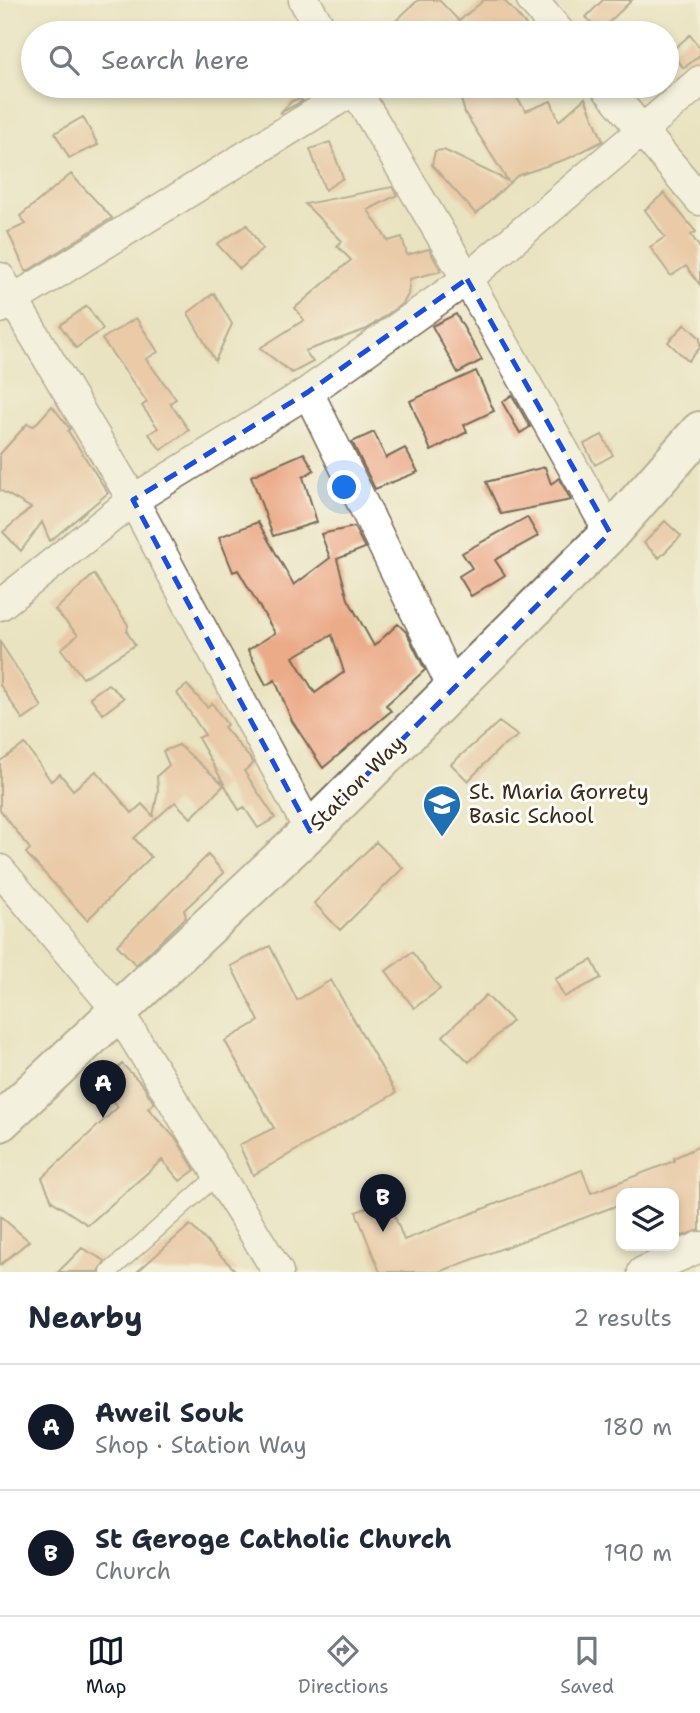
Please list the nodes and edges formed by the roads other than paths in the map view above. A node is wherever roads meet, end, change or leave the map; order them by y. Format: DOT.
graph roads {
  1 [pos="303,0"];
  2 [pos="532,0"];
  3 [pos="316,21"];
  4 [pos="550,21"];
  5 [pos="700,81"];
  6 [pos="337,98"];
  7 [pos="360,98"];
  8 [pos="615,98"];
  9 [pos="642,130"];
  10 [pos="700,200"];
  11 [pos="467,279"];
  12 [pos="4,295"];
  13 [pos="309,392"];
  14 [pos="700,431"];
  15 [pos="133,500"];
  16 [pos="610,533"];
  17 [pos="0,605"];
  18 [pos="453,688"];
  19 [pos="310,831"];
  20 [pos="0,870"];
  21 [pos="118,1011"];
  22 [pos="0,1122"];
  23 [pos="219,1174"];
  24 [pos="700,1247"];
  25 [pos="112,1271"];
  26 [pos="278,1272"];
  27 [pos="643,1272"];
  1 -- 3 [label="street"];
  2 -- 4 [label="street"];
  5 -- 9 [label="street"];
  6 -- 12 [label="street"];
  7 -- 11 [label="street"];
  8 -- 9 [label="street"];
  9 -- 10 [label="street"];
  9 -- 11 [label="street"];
  11 -- 13 [label="street"];
  11 -- 16 [label="street"];
  12 -- 15 [label="street"];
  13 -- 15 [label="street"];
  13 -- 18 [label="street"];
  14 -- 16 [label="main road, Station Way"];
  15 -- 17 [label="street"];
  15 -- 19 [label="street"];
  16 -- 18 [label="main road, Station Way"];
  18 -- 19 [label="main road, Station Way"];
  19 -- 21 [label="main road, Station Way"];
  20 -- 21 [label="street"];
  21 -- 22 [label="main road, Station Way"];
  21 -- 23 [label="street"];
  23 -- 25 [label="lane"];
  23 -- 26 [label="street"];
  24 -- 27 [label="street"];
}
